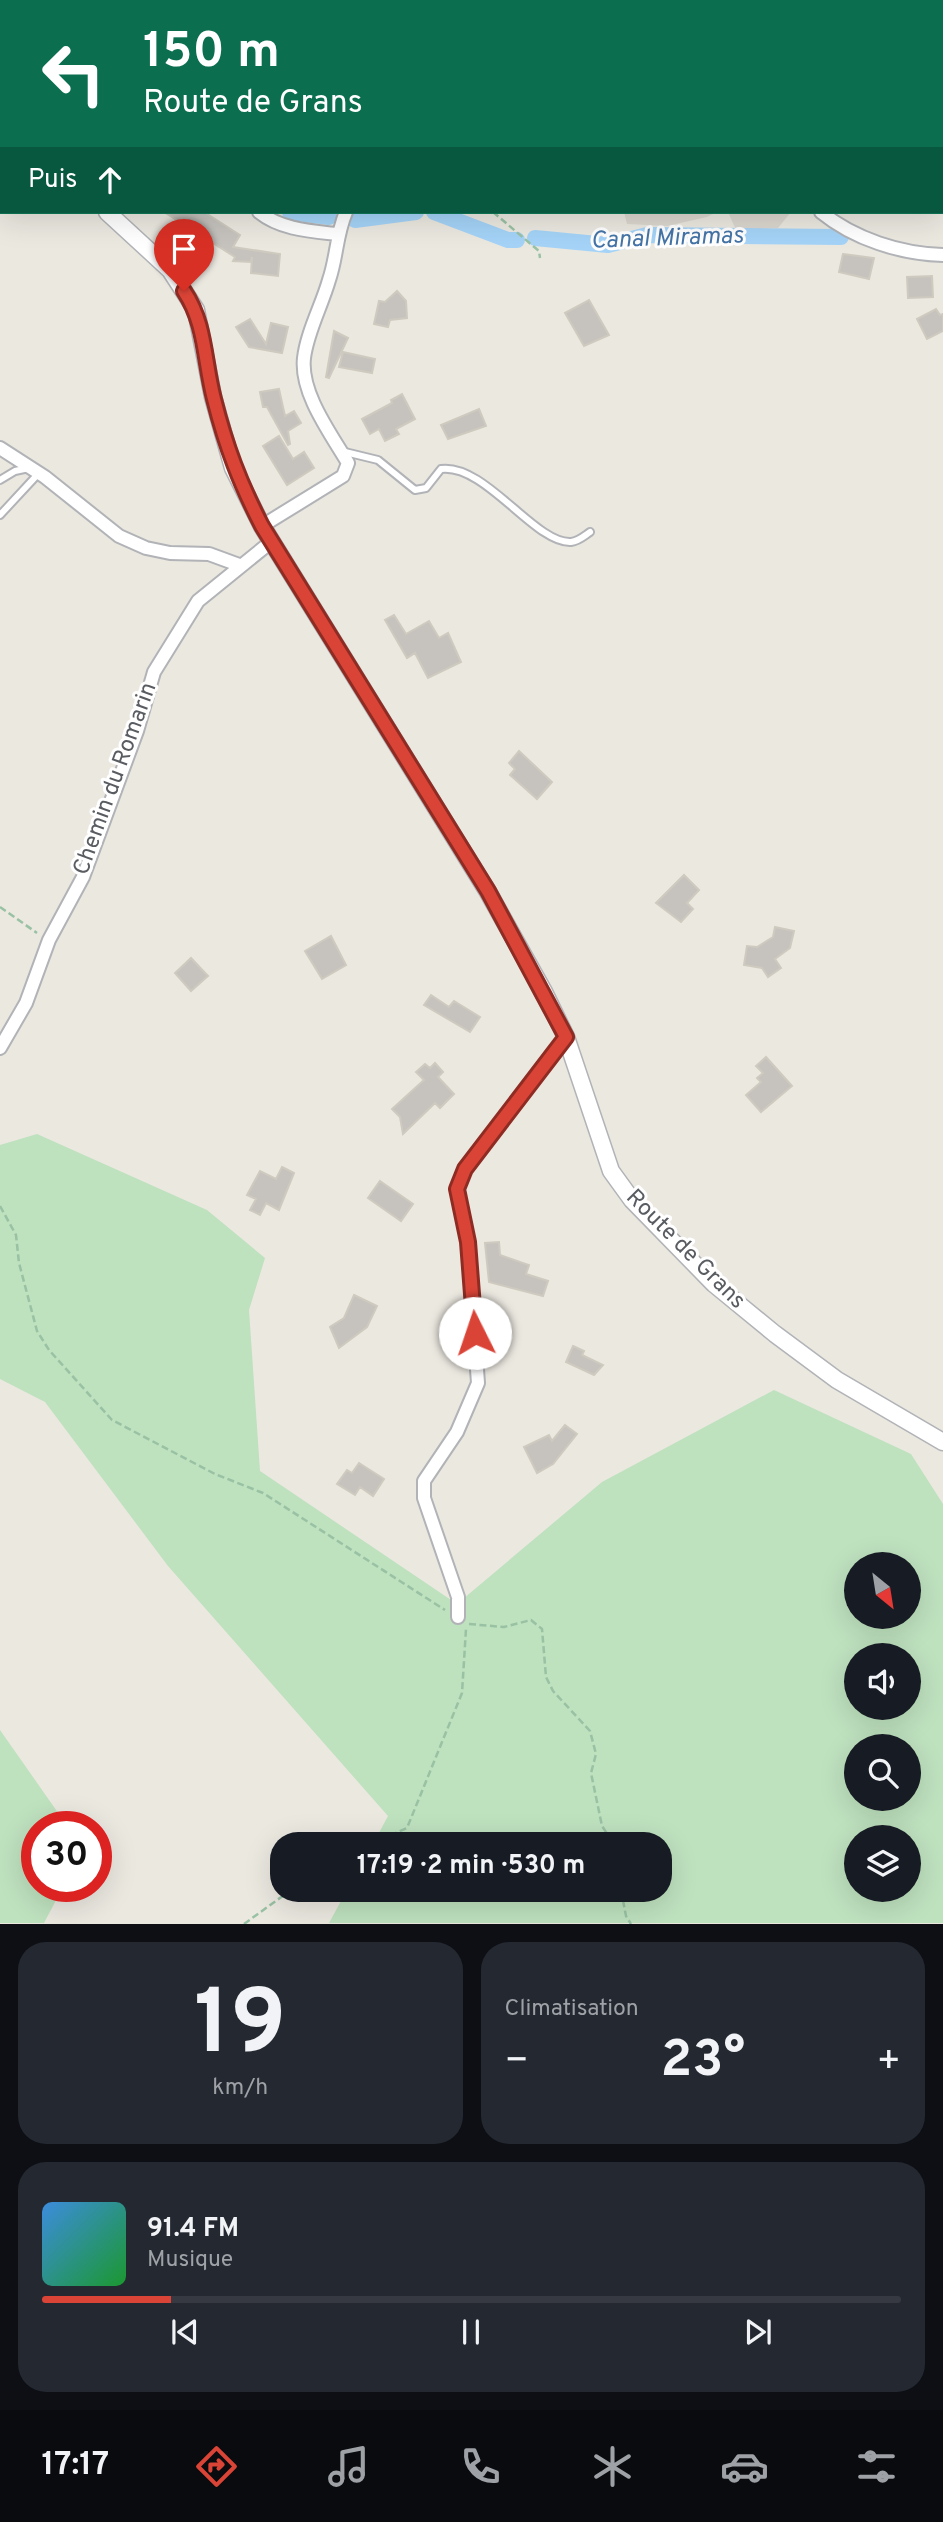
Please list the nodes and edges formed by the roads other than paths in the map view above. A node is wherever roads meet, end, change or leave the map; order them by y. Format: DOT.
graph roads {
  1 [pos="109,214"];
  2 [pos="261,214"];
  3 [pos="345,214"];
  4 [pos="823,214"];
  5 [pos="336,234"];
  6 [pos="943,255"];
  7 [pos="0,448"];
  8 [pos="341,451"];
  9 [pos="35,470"];
  10 [pos="0,480"];
  11 [pos="0,515"];
  12 [pos="262,526"];
  13 [pos="590,532"];
  14 [pos="272,541"];
  15 [pos="239,565"];
  16 [pos="566,1037"];
  17 [pos="0,1048"];
  18 [pos="943,1442"];
  19 [pos="458,1617"];
  1 -- 12 [label="street"];
  2 -- 5 [label="street"];
  3 -- 5 [label="street"];
  4 -- 6 [label="street"];
  5 -- 8 [label="street"];
  7 -- 9 [label="street"];
  8 -- 12 [label="street"];
  8 -- 13 [label="lane"];
  9 -- 10 [label="lane"];
  9 -- 11 [label="lane"];
  9 -- 15 [label="street"];
  12 -- 14 [label="street, Route de Grans"];
  14 -- 15 [label="street, Chemin du Romarin"];
  14 -- 16 [label="street, Route de Grans"];
  15 -- 17 [label="street, Chemin du Romarin"];
  16 -- 18 [label="street, Route de Grans"];
  16 -- 19 [label="street"];
}
